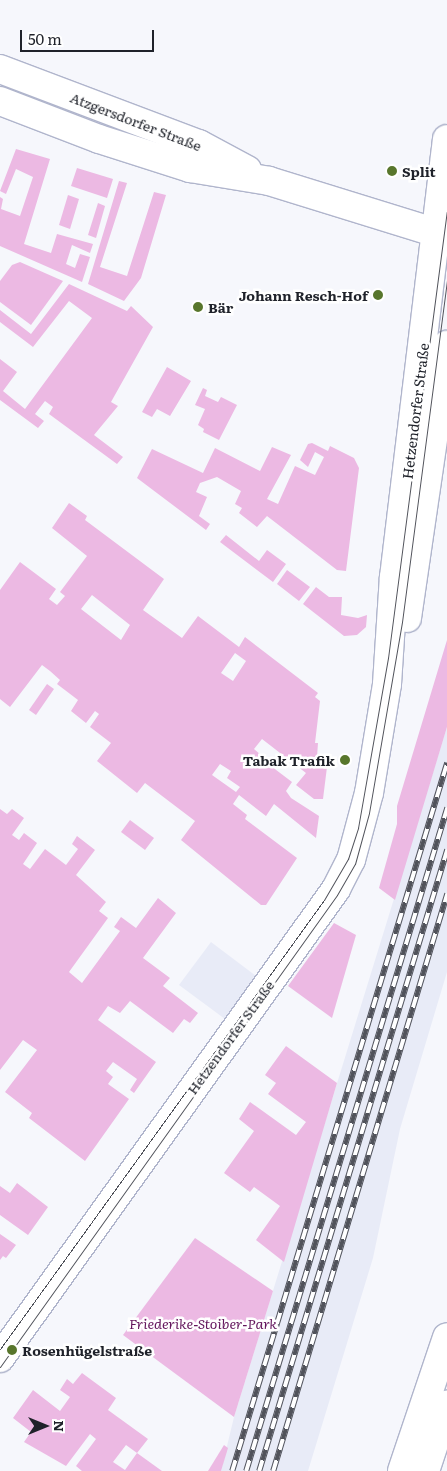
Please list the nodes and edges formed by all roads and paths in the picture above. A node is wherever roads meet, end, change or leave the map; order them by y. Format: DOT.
graph roads {
  1 [pos="0,69"];
  2 [pos="0,101"];
  3 [pos="447,139"];
  4 [pos="268,181"];
  5 [pos="442,235"];
  6 [pos="447,345"];
  7 [pos="387,684"];
  8 [pos="447,1337"];
  9 [pos="0,1358"];
  10 [pos="447,1405"];
  11 [pos="402,1471"];
  12 [pos="425,1471"];
  1 -- 4 [label="main road, Atzgersdorfer Straße"];
  2 -- 4 [label="main road, Atzgersdorfer Straße"];
  3 -- 5 [label="main road, Hetzendorfer Straße"];
  4 -- 5 [label="main road, Atzgersdorfer Straße"];
  5 -- 7 [label="main road, Hetzendorfer Straße"];
  6 -- 7 [label="main road, Hetzendorfer Straße"];
  7 -- 9 [label="main road, Hetzendorfer Straße"];
  8 -- 11 [label="main road"];
  10 -- 12 [label="main road"];
}
